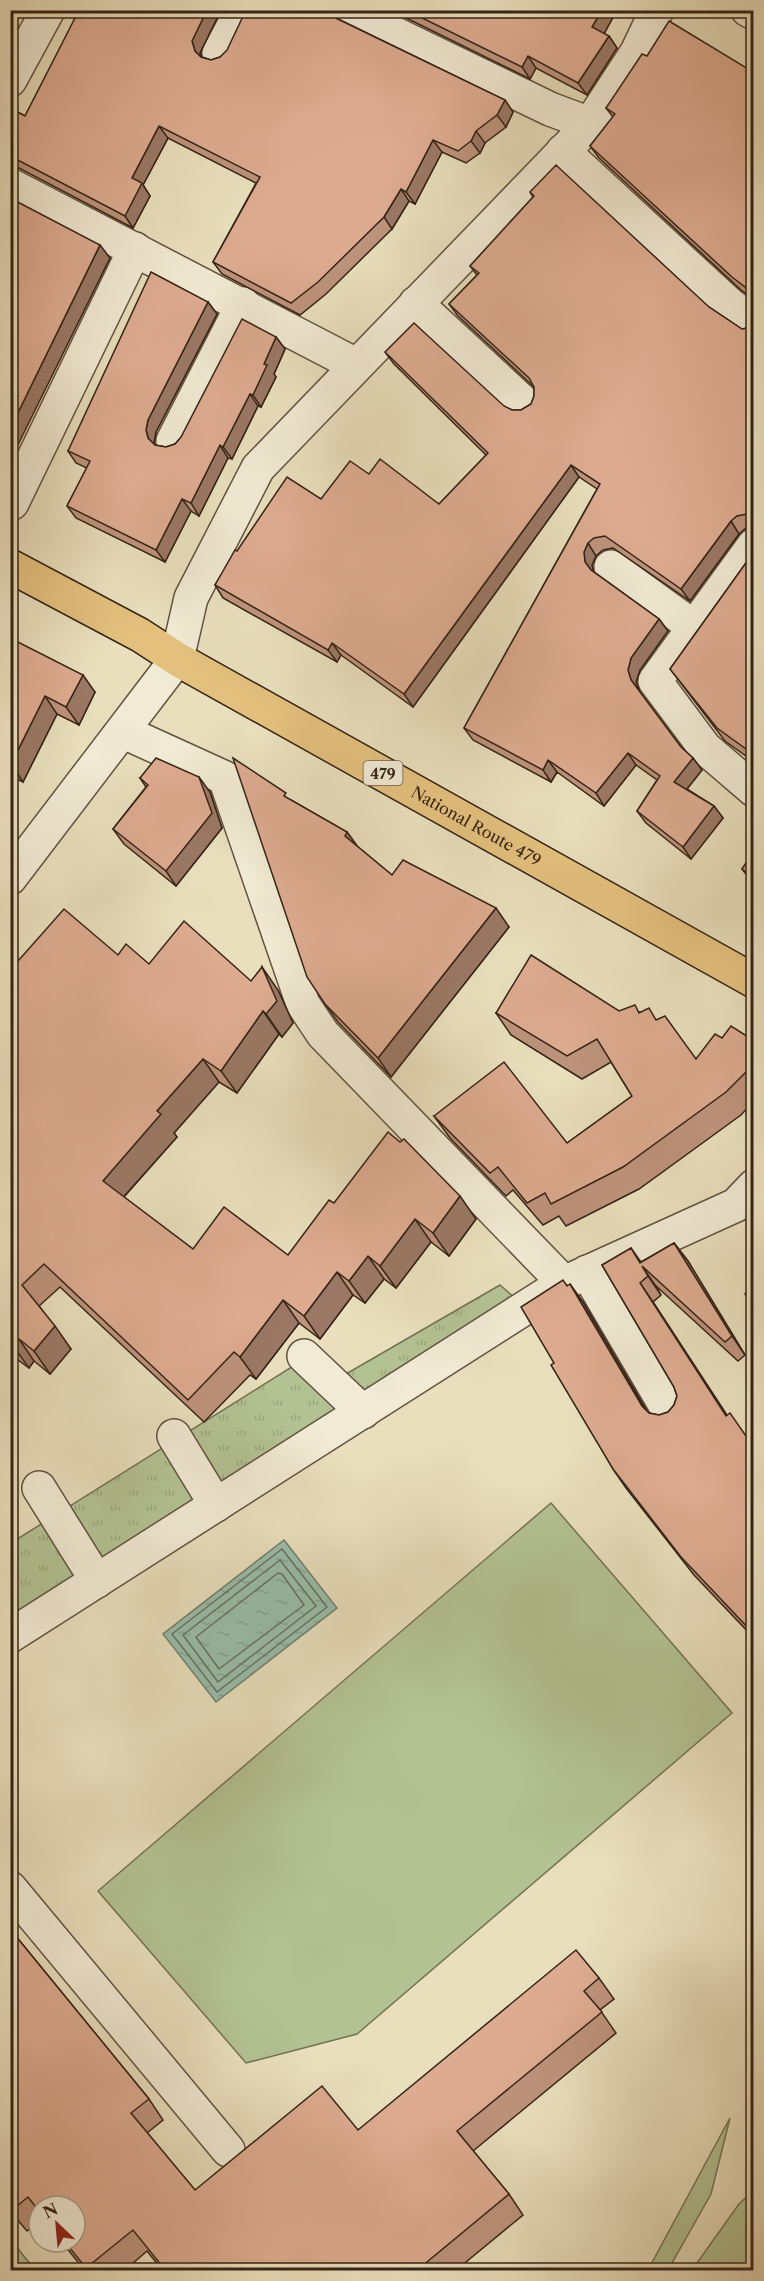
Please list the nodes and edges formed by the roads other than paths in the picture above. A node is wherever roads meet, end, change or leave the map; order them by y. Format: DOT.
graph roads {
  1 [pos="48,10"];
  2 [pos="242,10"];
  3 [pos="346,10"];
  4 [pos="657,10"];
  5 [pos="748,10"];
  6 [pos="753,13"];
  7 [pos="219,53"];
  8 [pos="10,80"];
  9 [pos="590,123"];
  10 [pos="562,151"];
  11 [pos="10,184"];
  12 [pos="135,249"];
  13 [pos="416,303"];
  14 [pos="243,304"];
  15 [pos="753,323"];
  16 [pos="356,365"];
  17 [pos="525,404"];
  18 [pos="173,441"];
  19 [pos="12,503"];
  20 [pos="753,545"];
  21 [pos="10,566"];
  22 [pos="611,567"];
  23 [pos="694,627"];
  24 [pos="177,659"];
  25 [pos="124,732"];
  26 [pos="753,790"];
  27 [pos="10,878"];
  28 [pos="753,981"];
  29 [pos="753,1186"];
  30 [pos="575,1278"];
  31 [pos="304,1356"];
  32 [pos="363,1412"];
  33 [pos="671,1415"];
  34 [pos="174,1436"];
  35 [pos="39,1488"];
  36 [pos="216,1505"];
  37 [pos="97,1581"];
  38 [pos="10,1636"];
  39 [pos="10,1888"];
  40 [pos="228,2150"];
  1 -- 8 [label="street"];
  2 -- 7 [label="street"];
  3 -- 9 [label="street"];
  4 -- 9 [label="street"];
  5 -- 6 [label="street"];
  9 -- 10 [label="street"];
  10 -- 13 [label="street"];
  10 -- 15 [label="street"];
  11 -- 12 [label="street"];
  12 -- 14 [label="street"];
  12 -- 19 [label="street"];
  13 -- 16 [label="street"];
  13 -- 17 [label="street"];
  14 -- 16 [label="street"];
  14 -- 18 [label="street"];
  16 -- 24 [label="street"];
  20 -- 23 [label="street"];
  21 -- 24 [label="highway, National Route 479 / 479"];
  22 -- 23 [label="street"];
  23 -- 26 [label="street"];
  24 -- 25 [label="street"];
  24 -- 28 [label="highway, National Route 479 / 479"];
  25 -- 27 [label="street"];
  25 -- 30 [label="street"];
  29 -- 30 [label="street"];
  30 -- 32 [label="street"];
  30 -- 33 [label="street"];
  31 -- 32 [label="street"];
  32 -- 36 [label="street"];
  34 -- 36 [label="street"];
  35 -- 37 [label="street"];
  36 -- 37 [label="street"];
  37 -- 38 [label="street"];
  39 -- 40 [label="street"];
}
